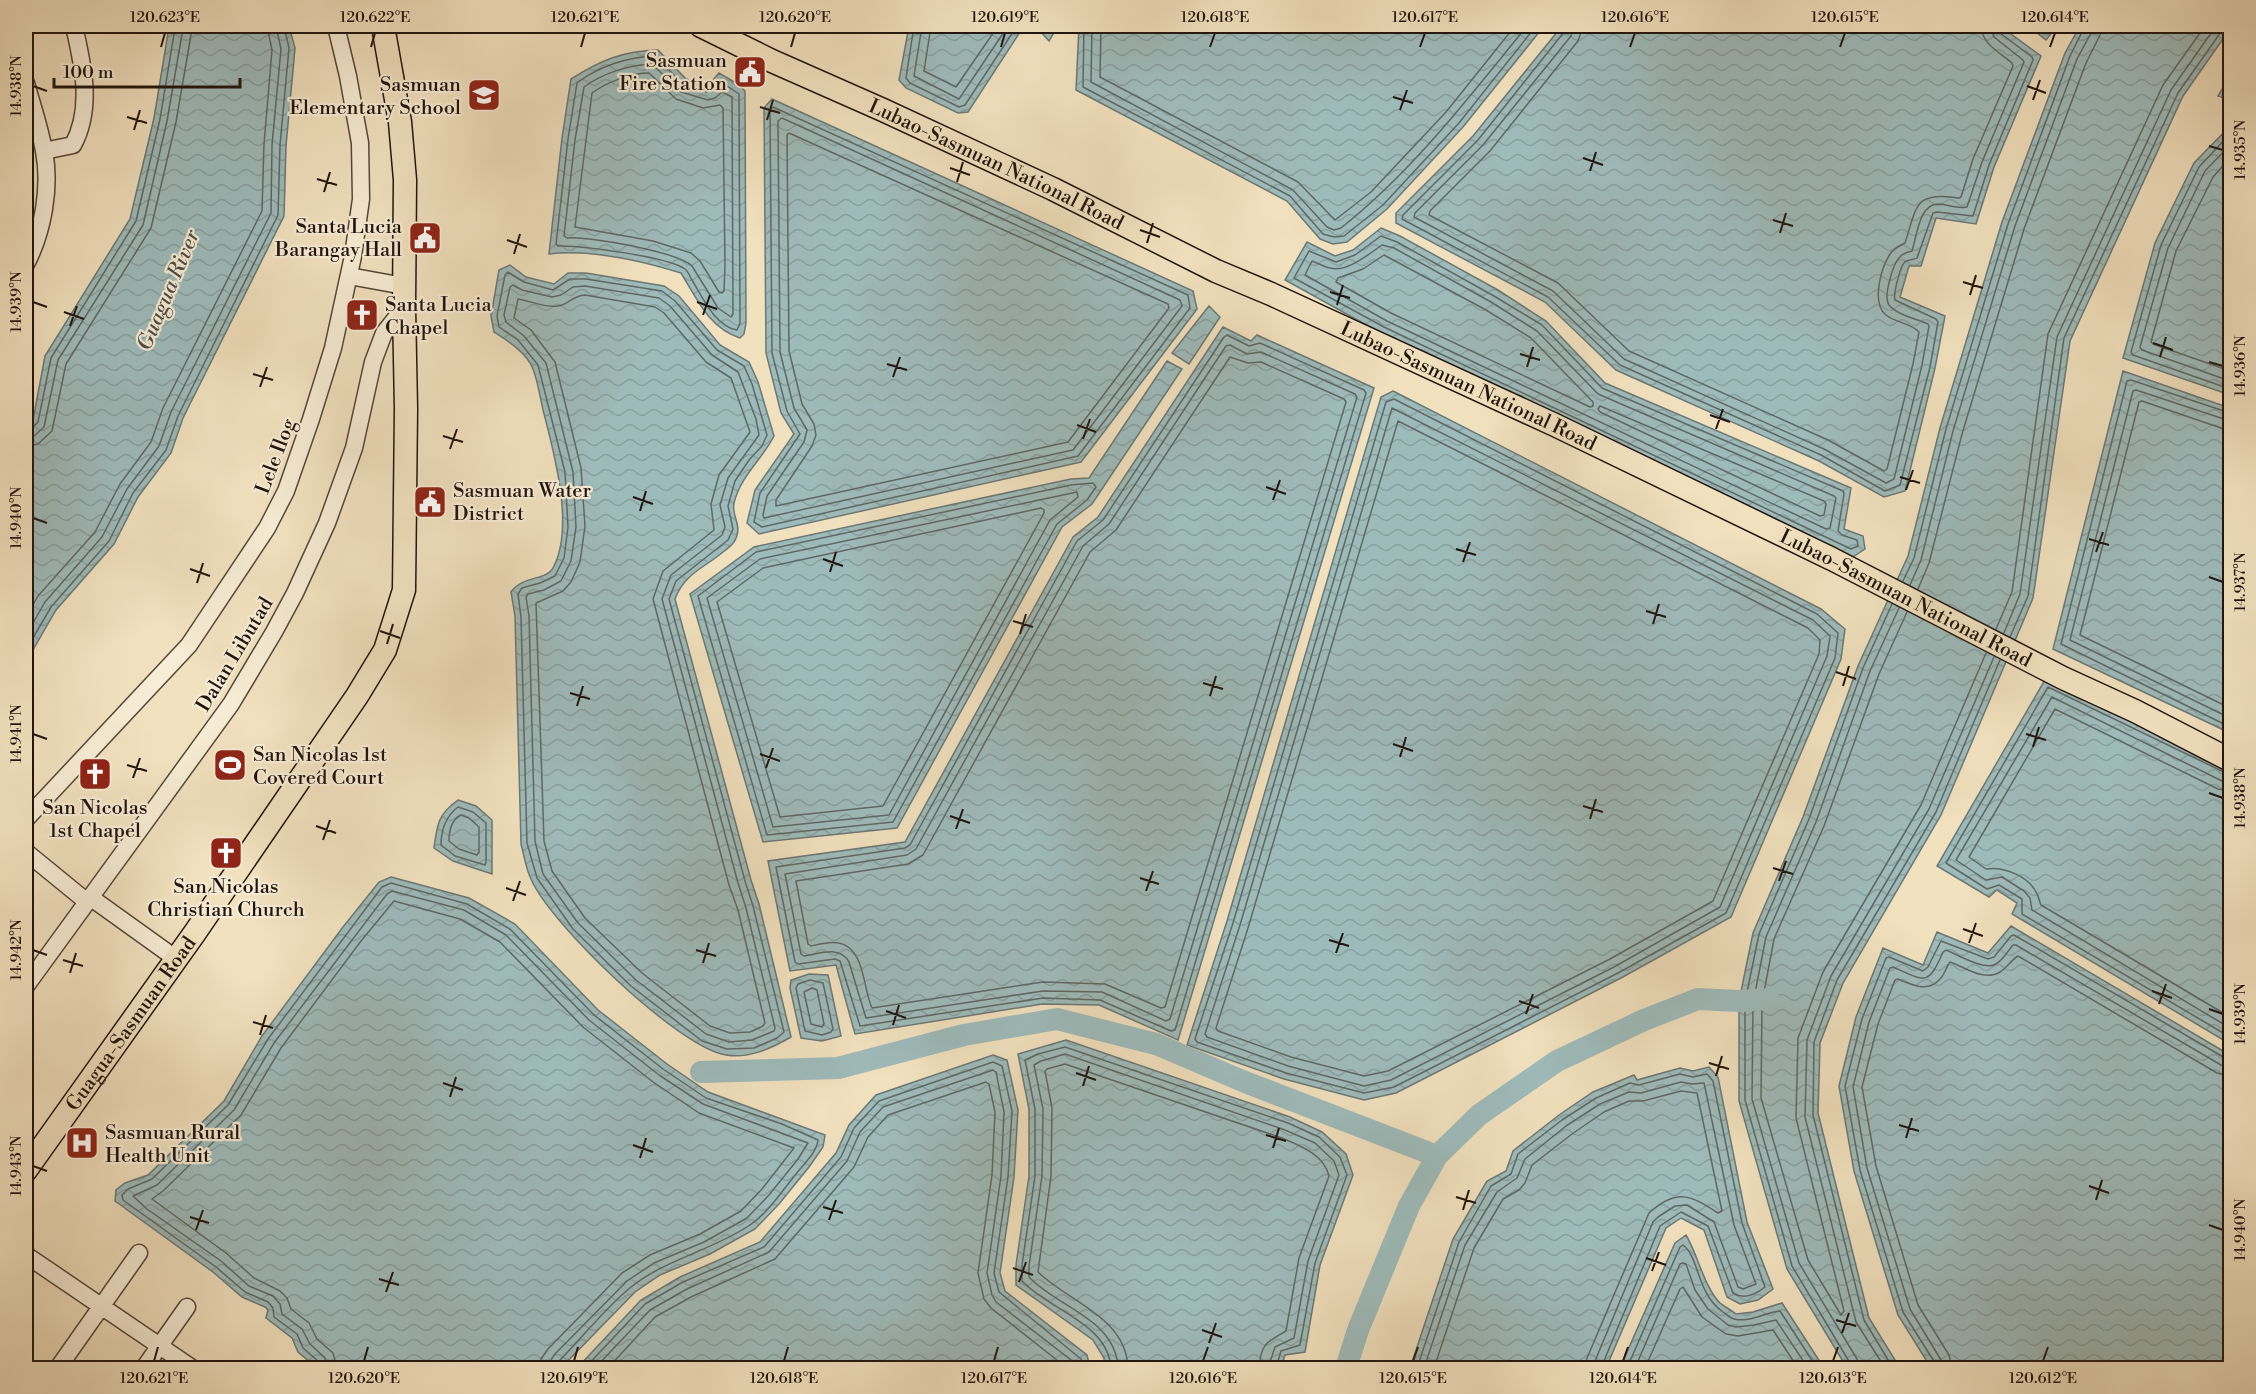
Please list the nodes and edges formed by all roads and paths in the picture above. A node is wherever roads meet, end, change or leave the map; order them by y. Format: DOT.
graph roads {
  1 [pos="74,26"];
  2 [pos="336,26"];
  3 [pos="383,26"];
  4 [pos="701,26"];
  5 [pos="26,83"];
  6 [pos="44,152"];
  7 [pos="26,264"];
  8 [pos="349,276"];
  9 [pos="404,297"];
  10 [pos="2230,760"];
  11 [pos="26,819"];
  12 [pos="26,852"];
  13 [pos="88,899"];
  14 [pos="175,958"];
  15 [pos="26,986"];
  16 [pos="26,1170"];
  17 [pos="139,1253"];
  18 [pos="26,1255"];
  19 [pos="102,1306"];
  20 [pos="187,1307"];
  21 [pos="159,1347"];
  22 [pos="58,1368"];
  23 [pos="144,1368"];
  24 [pos="192,1368"];
  1 -- 6 [label="street"];
  2 -- 8 [label="street, Lele Ilog"];
  3 -- 9 [label="main road, Guagua-Sasmuan Road"];
  4 -- 10 [label="main road, Lubao-Sasmuan National Road"];
  5 -- 6 [label="street"];
  6 -- 7 [label="street"];
  8 -- 9 [label="street"];
  8 -- 11 [label="street, Lele Ilog"];
  9 -- 13 [label="street, Dalan Libutad"];
  9 -- 14 [label="main road, Guagua-Sasmuan Road"];
  12 -- 13 [label="street"];
  13 -- 14 [label="street"];
  13 -- 15 [label="street, Dalan Libutad"];
  14 -- 16 [label="main road, Guagua-Sasmuan Road"];
  17 -- 19 [label="street"];
  18 -- 19 [label="street"];
  19 -- 21 [label="street"];
  19 -- 22 [label="street"];
  20 -- 21 [label="street"];
  21 -- 23 [label="street"];
  21 -- 24 [label="street"];
}
